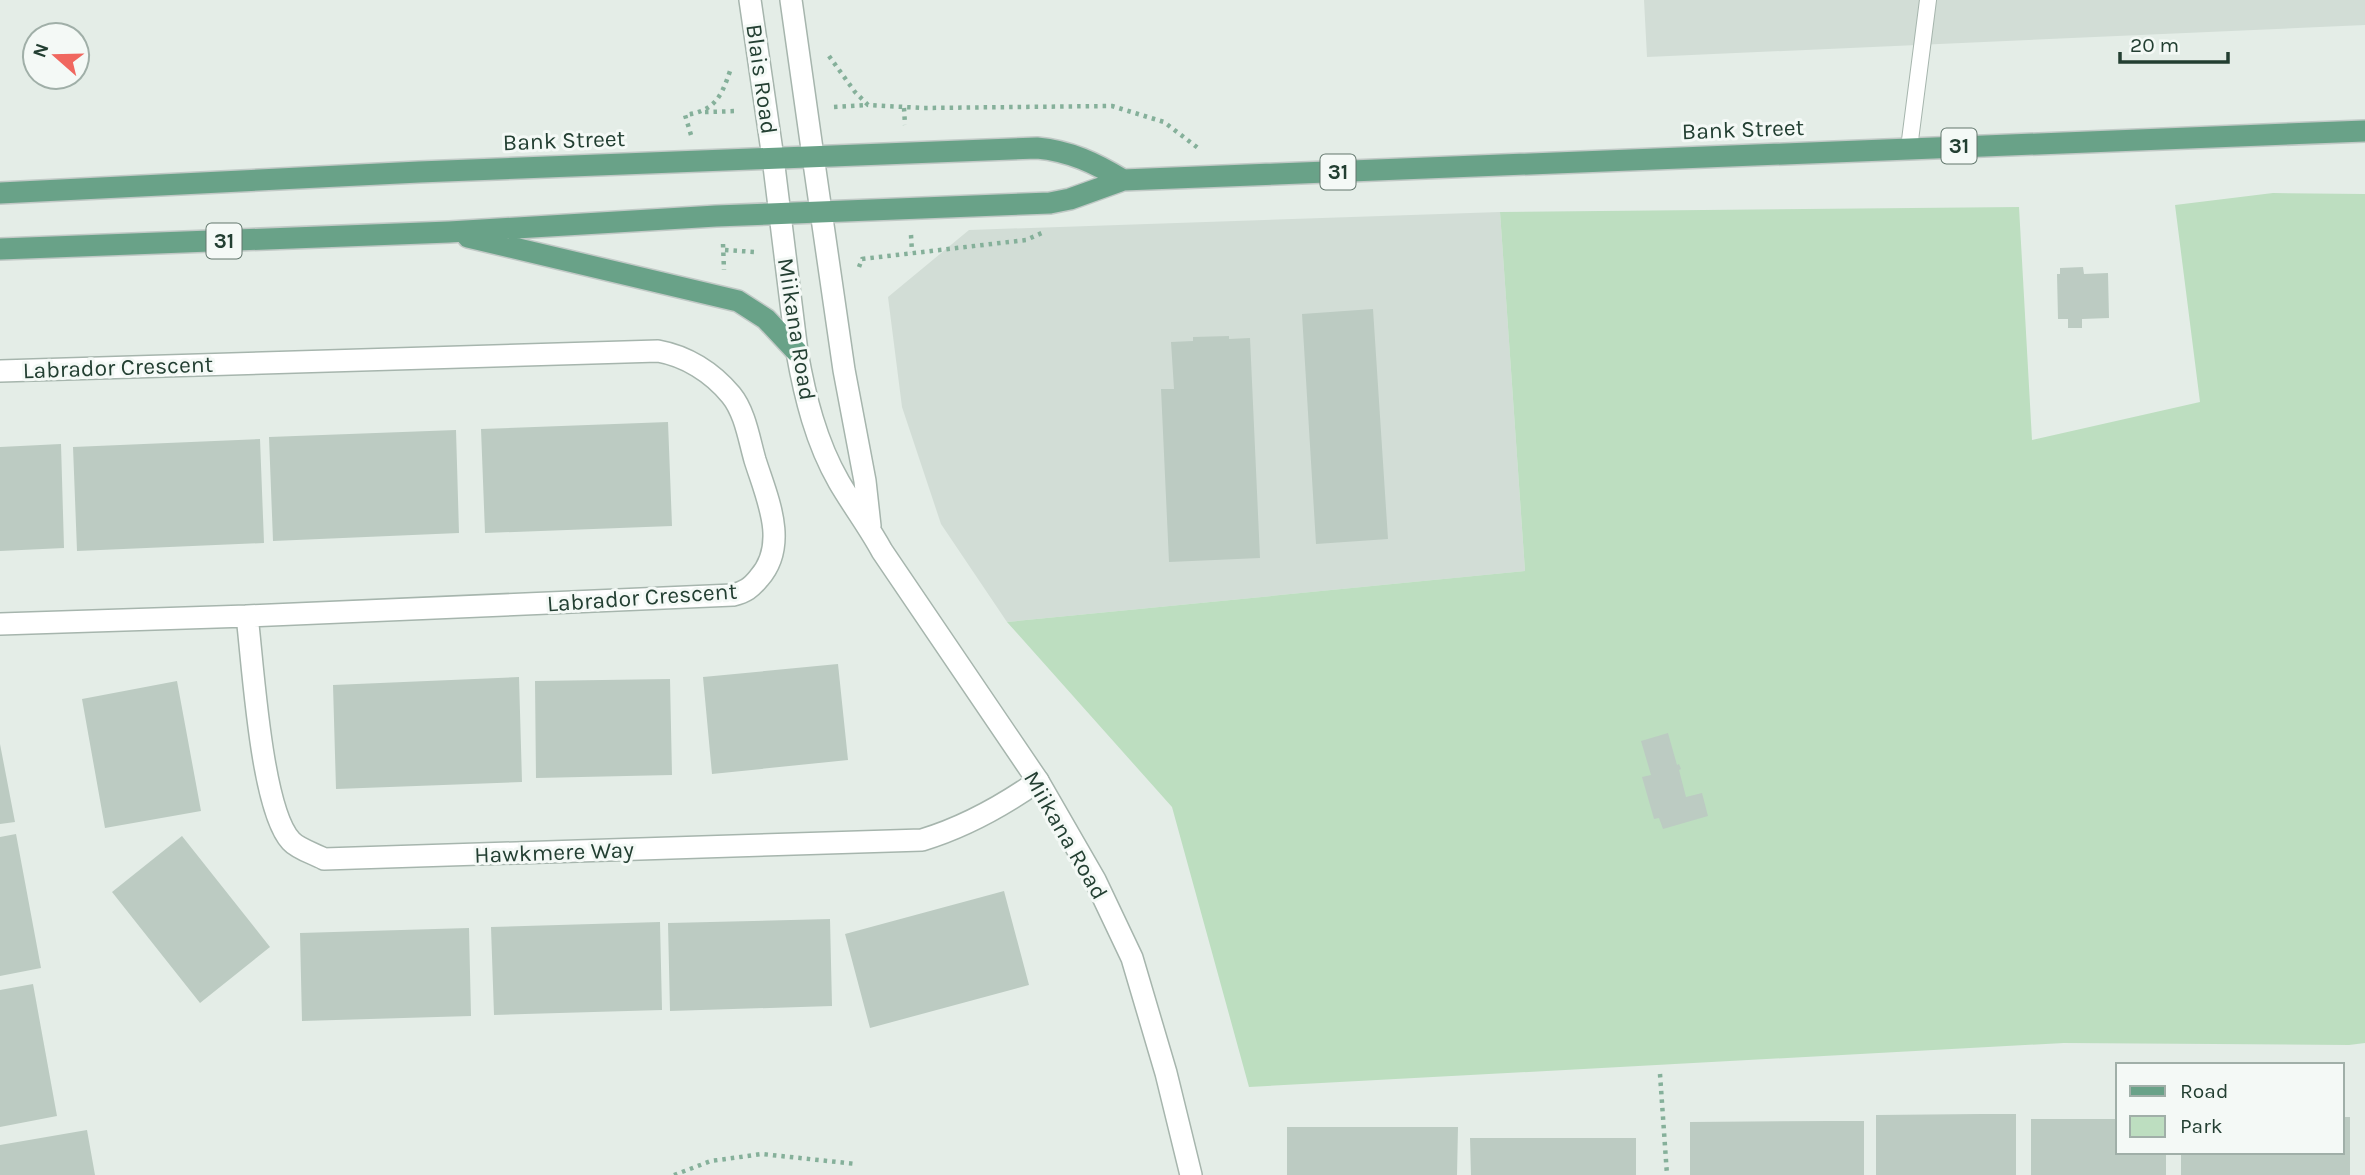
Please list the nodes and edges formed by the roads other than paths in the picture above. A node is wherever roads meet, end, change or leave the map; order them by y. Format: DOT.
graph roads {
  1 [pos="750,0"];
  2 [pos="791,0"];
  3 [pos="1928,0"];
  4 [pos="2365,131"];
  5 [pos="1909,148"];
  6 [pos="813,156"];
  7 [pos="773,158"];
  8 [pos="1123,180"];
  9 [pos="0,193"];
  10 [pos="820,211"];
  11 [pos="780,213"];
  12 [pos="449,232"];
  13 [pos="0,249"];
  14 [pos="797,352"];
  15 [pos="0,371"];
  16 [pos="870,528"];
  17 [pos="247,616"];
  18 [pos="0,624"];
  19 [pos="1038,781"];
  20 [pos="1191,1175"];
  1 -- 7 [label="street, Blais Road"];
  2 -- 6 [label="street, Blais Road"];
  3 -- 5 [label="lane"];
  4 -- 5 [label="main road, Bank Street / 31"];
  5 -- 8 [label="main road, Bank Street / 31"];
  6 -- 7 [label="main road, Bank Street"];
  6 -- 8 [label="main road, Bank Street"];
  6 -- 10 [label="street, Miikana Road"];
  7 -- 9 [label="main road, Bank Street"];
  7 -- 11 [label="street, Miikana Road"];
  8 -- 10 [label="main road, Bank Street / 31"];
  10 -- 11 [label="main road, Bank Street / 31"];
  10 -- 16 [label="street, Miikana Road"];
  11 -- 12 [label="main road, Bank Street / 31"];
  11 -- 14 [label="street, Miikana Road"];
  12 -- 13 [label="main road, Bank Street / 31"];
  12 -- 14 [label="main road"];
  14 -- 16 [label="street, Miikana Road"];
  15 -- 17 [label="street, Labrador Crescent"];
  16 -- 19 [label="street, Miikana Road"];
  17 -- 18 [label="street, Labrador Crescent"];
  17 -- 19 [label="street, Hawkmere Way"];
  19 -- 20 [label="street, Miikana Road"];
}
